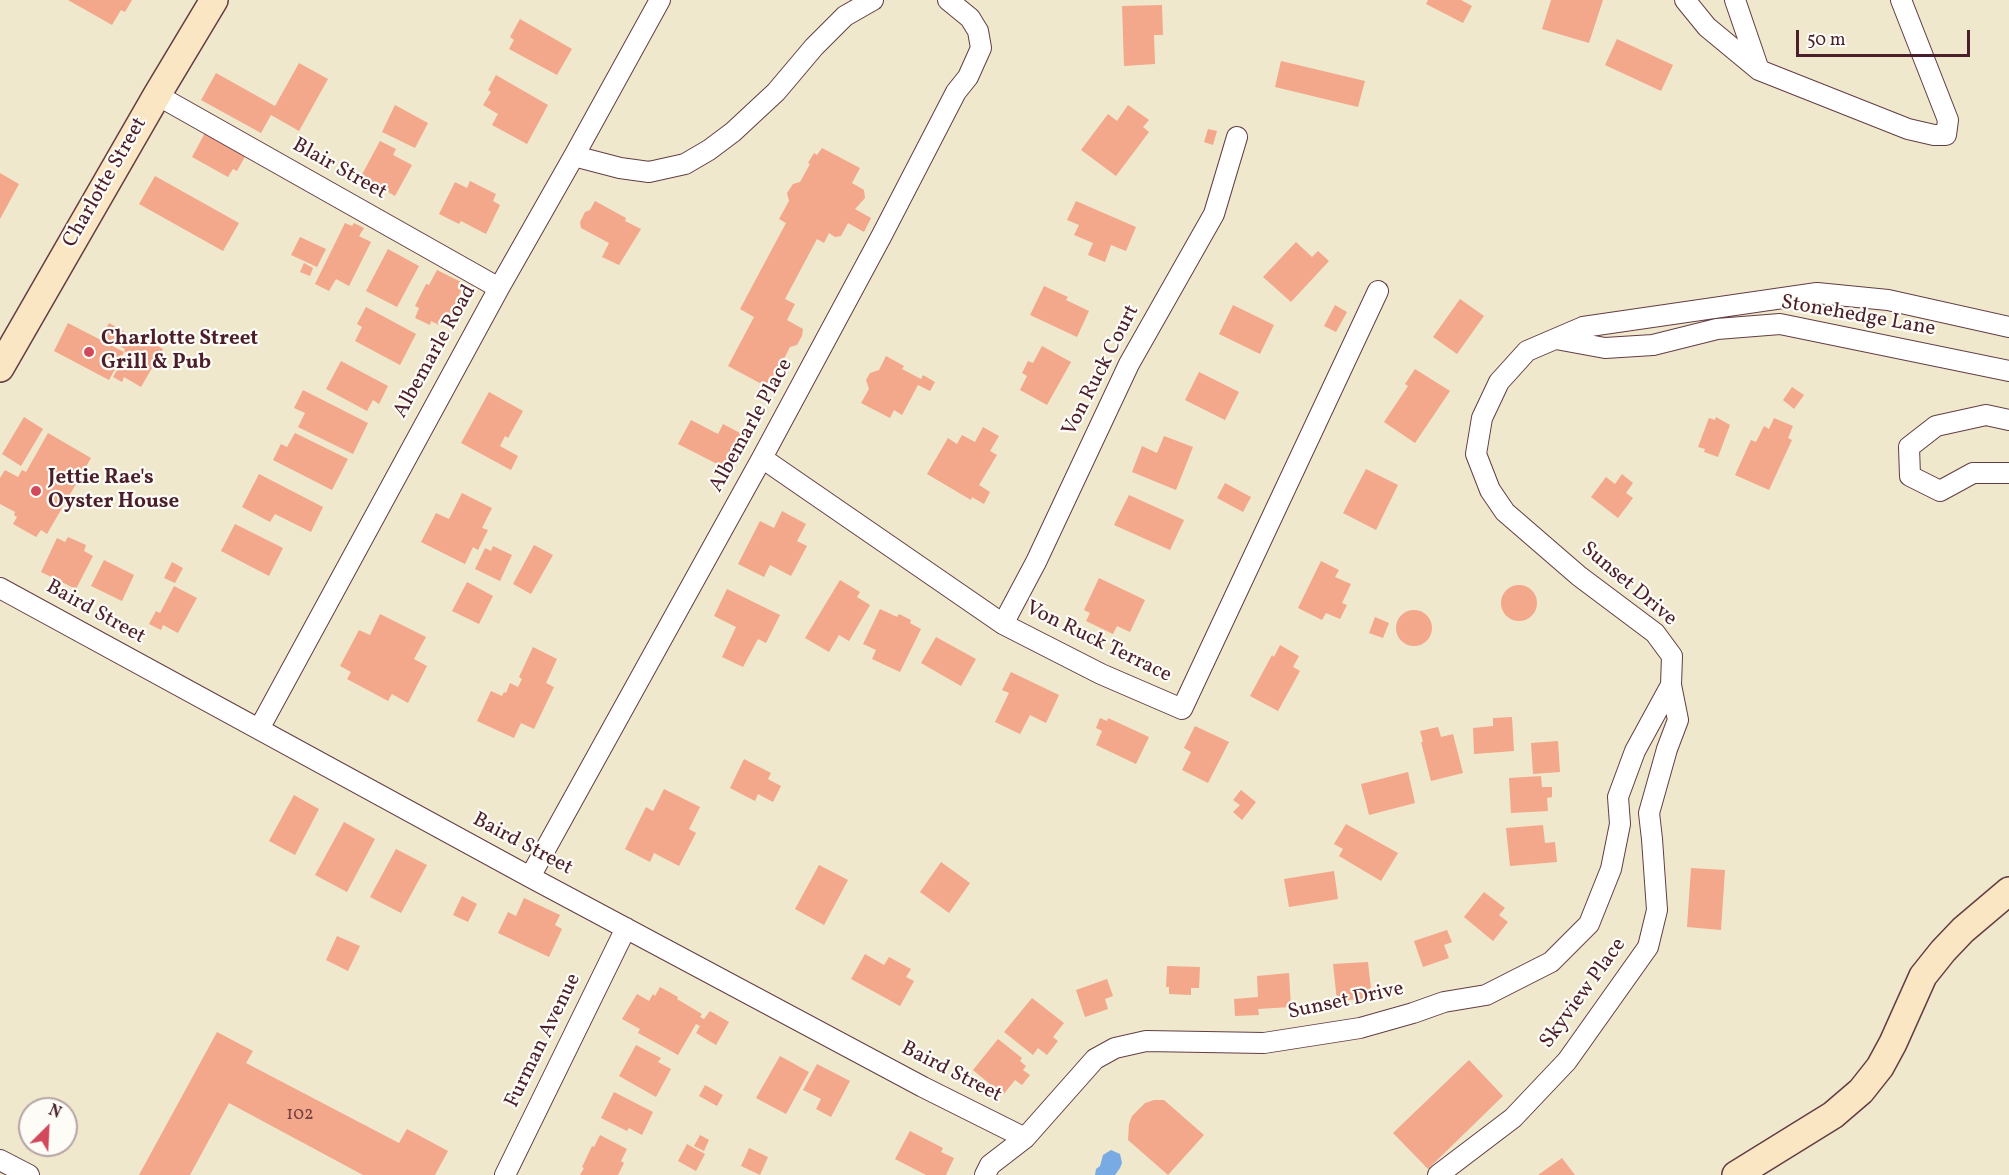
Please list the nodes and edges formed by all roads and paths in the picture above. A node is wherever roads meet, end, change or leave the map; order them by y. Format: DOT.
graph roads {
  1 [pos="214,0"];
  2 [pos="660,0"];
  3 [pos="873,0"];
  4 [pos="948,0"];
  5 [pos="1685,0"];
  6 [pos="1735,0"];
  7 [pos="1900,0"];
  8 [pos="1759,70"];
  9 [pos="157,95"];
  10 [pos="1237,137"];
  11 [pos="574,156"];
  12 [pos="499,288"];
  13 [pos="1378,291"];
  14 [pos="2009,327"];
  15 [pos="1556,339"];
  16 [pos="0,368"];
  17 [pos="2009,372"];
  18 [pos="2009,420"];
  19 [pos="762,458"];
  20 [pos="2009,472"];
  21 [pos="0,588"];
  22 [pos="1003,624"];
  23 [pos="1671,684"];
  24 [pos="259,729"];
  25 [pos="530,877"];
  26 [pos="2009,891"];
  27 [pos="626,928"];
  28 [pos="1025,1138"];
  29 [pos="0,1160"];
  30 [pos="29,1175"];
  31 [pos="505,1175"];
  32 [pos="985,1175"];
  33 [pos="1438,1175"];
  34 [pos="1736,1175"];
  1 -- 9 [label="street, Charlotte Street"];
  2 -- 11 [label="street, Albemarle Road"];
  3 -- 11 [label="street"];
  4 -- 19 [label="street, Albemarle Place"];
  5 -- 8 [label="street"];
  6 -- 8 [label="street"];
  7 -- 8 [label="street"];
  9 -- 12 [label="street, Blair Street"];
  9 -- 16 [label="street, Charlotte Street"];
  10 -- 22 [label="street, Von Ruck Court"];
  11 -- 12 [label="street, Albemarle Road"];
  12 -- 24 [label="street, Albemarle Road"];
  13 -- 22 [label="street, Von Ruck Terrace"];
  14 -- 15 [label="street, Sunset Drive"];
  15 -- 17 [label="street, Stonehedge Lane"];
  15 -- 23 [label="street, Sunset Drive"];
  18 -- 20 [label="street"];
  19 -- 22 [label="street, Von Ruck Terrace"];
  19 -- 25 [label="street, Albemarle Place"];
  21 -- 24 [label="street, Baird Street"];
  23 -- 28 [label="street, Sunset Drive"];
  23 -- 33 [label="street, Skyview Place"];
  24 -- 25 [label="street, Baird Street"];
  25 -- 27 [label="street, Baird Street"];
  26 -- 34 [label="street"];
  27 -- 28 [label="street, Baird Street"];
  27 -- 31 [label="street, Furman Avenue"];
  28 -- 32 [label="street, Sunset Drive"];
  29 -- 30 [label="street"];
}
